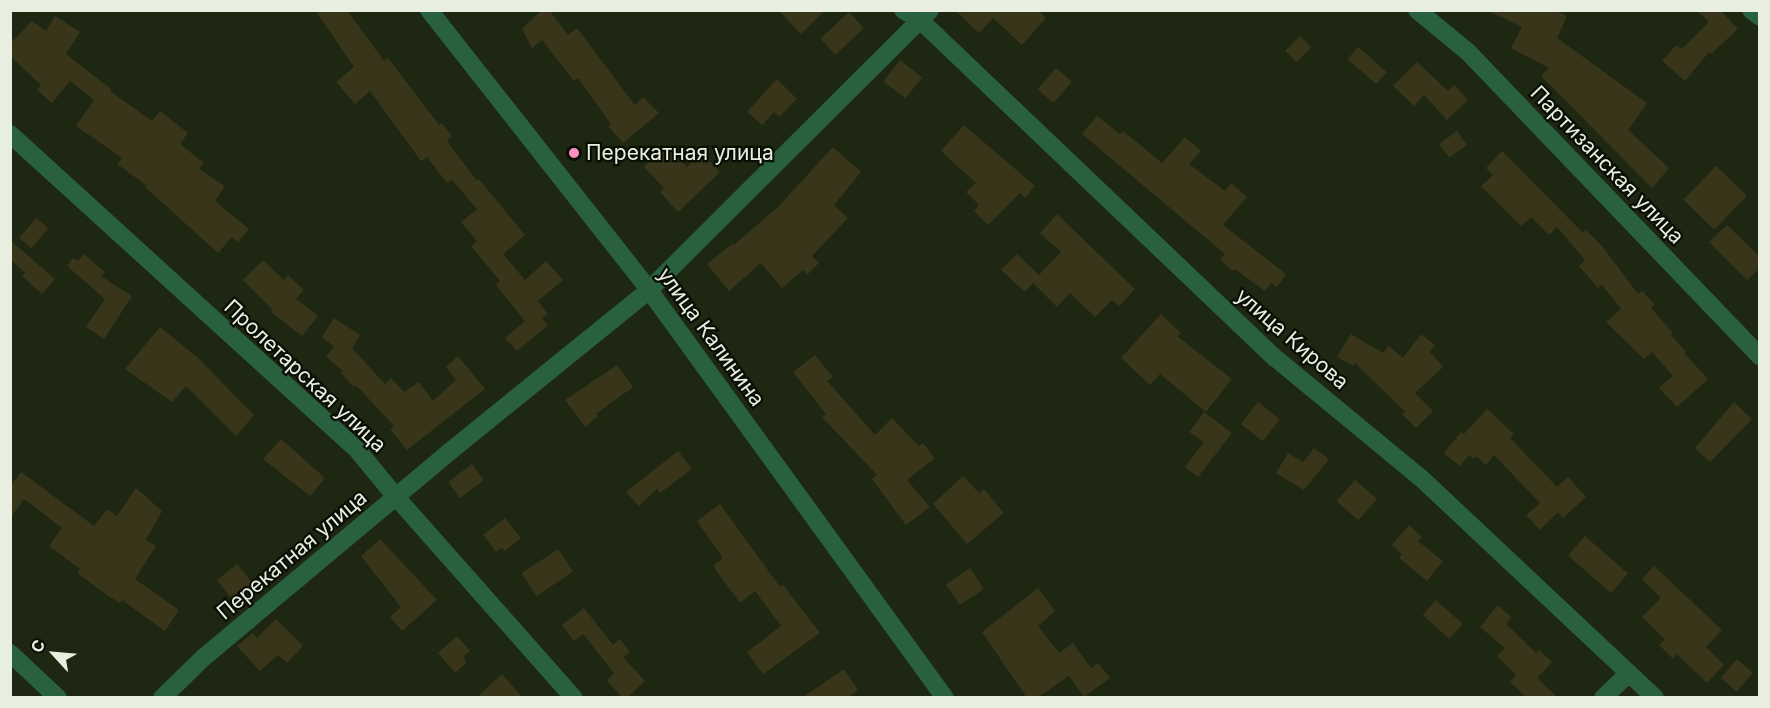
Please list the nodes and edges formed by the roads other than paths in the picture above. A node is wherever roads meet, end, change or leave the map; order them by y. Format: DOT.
graph roads {
  1 [pos="429,10"];
  2 [pos="903,10"];
  3 [pos="1417,10"];
  4 [pos="1751,10"];
  5 [pos="925,15"];
  6 [pos="1760,18"];
  7 [pos="10,134"];
  8 [pos="649,290"];
  9 [pos="1760,357"];
  10 [pos="396,497"];
  11 [pos="10,653"];
  12 [pos="1629,673"];
  13 [pos="58,698"];
  14 [pos="162,698"];
  15 [pos="574,698"];
  16 [pos="945,698"];
  17 [pos="1603,698"];
  18 [pos="1655,698"];
  1 -- 8 [label="street, улица Калинина"];
  2 -- 5 [label="street, улица Кирова"];
  3 -- 9 [label="street, Партизанская улица"];
  4 -- 6 [label="street"];
  5 -- 8 [label="street, Перекатная улица"];
  5 -- 12 [label="street, улица Кирова"];
  7 -- 10 [label="street, Пролетарская улица"];
  8 -- 10 [label="street, Перекатная улица"];
  8 -- 16 [label="street, улица Калинина"];
  10 -- 14 [label="street, Перекатная улица"];
  10 -- 15 [label="street, Пролетарская улица"];
  11 -- 13 [label="street"];
  12 -- 17 [label="street"];
  12 -- 18 [label="street, улица Кирова"];
}
